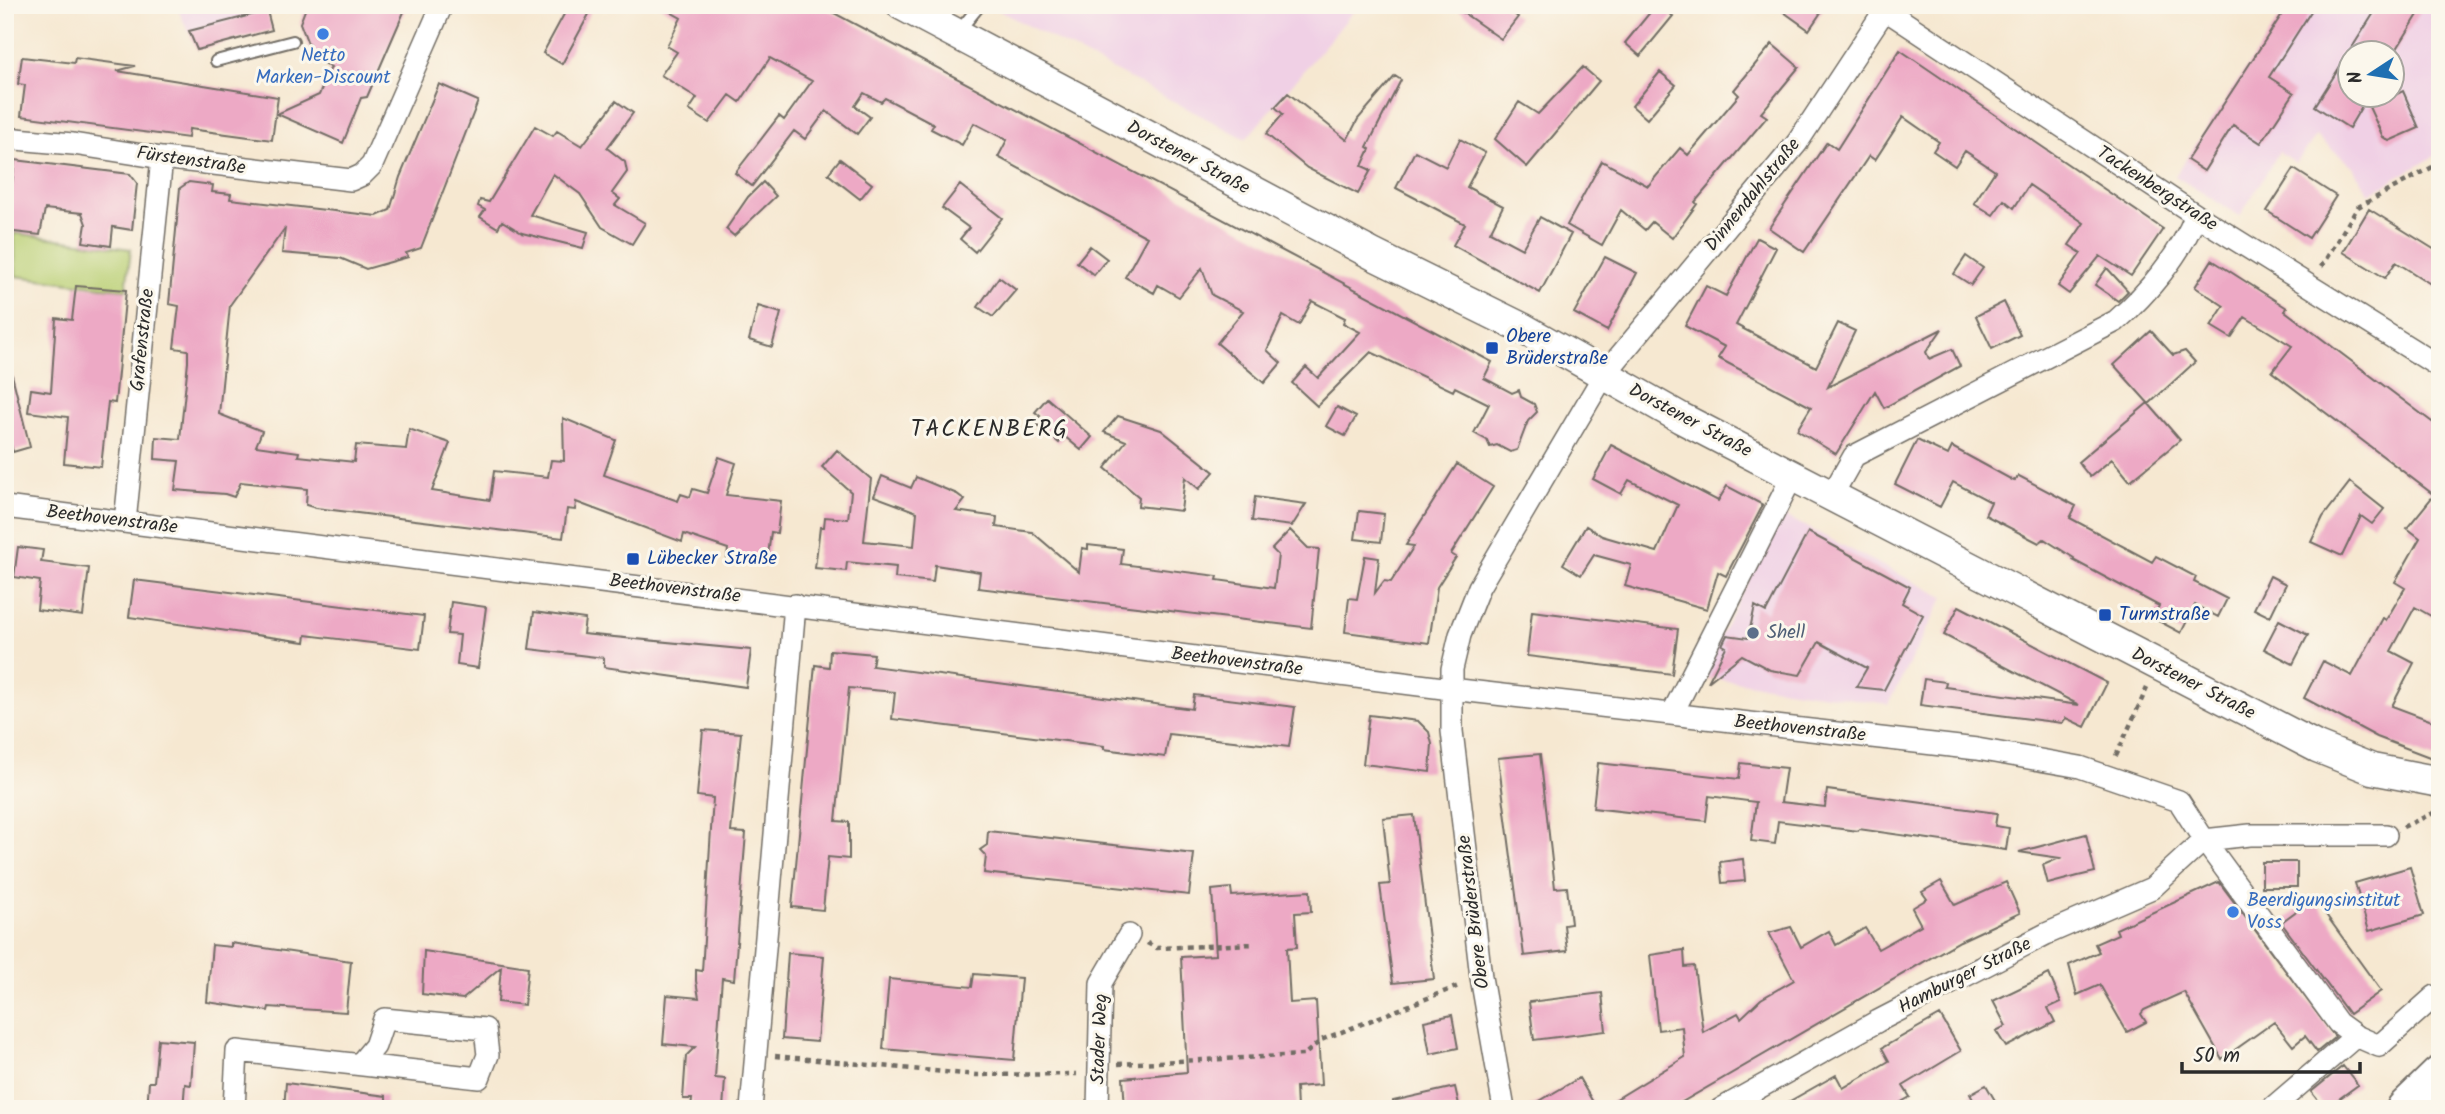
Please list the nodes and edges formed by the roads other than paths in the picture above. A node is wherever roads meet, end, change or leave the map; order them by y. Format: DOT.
graph roads {
  1 [pos="442,5"];
  2 [pos="902,5"];
  3 [pos="980,5"];
  4 [pos="1883,7"];
  5 [pos="956,34"];
  6 [pos="293,41"];
  7 [pos="216,61"];
  8 [pos="5,138"];
  9 [pos="162,158"];
  10 [pos="2196,215"];
  11 [pos="2440,368"];
  12 [pos="1604,375"];
  13 [pos="1793,475"];
  14 [pos="1832,495"];
  15 [pos="5,507"];
  16 [pos="125,522"];
  17 [pos="796,605"];
  18 [pos="1451,689"];
  19 [pos="1672,714"];
  20 [pos="2372,769"];
  21 [pos="2440,782"];
  22 [pos="2440,803"];
  23 [pos="2386,835"];
  24 [pos="2204,840"];
  25 [pos="1129,935"];
  26 [pos="2435,996"];
  27 [pos="2356,1036"];
  28 [pos="360,1064"];
  29 [pos="2440,1076"];
  30 [pos="234,1109"];
  31 [pos="751,1109"];
  32 [pos="1098,1109"];
  33 [pos="1504,1109"];
  34 [pos="1721,1109"];
  35 [pos="2272,1109"];
  36 [pos="2406,1109"];
  1 -- 9 [label="street, Fürstenstraße"];
  2 -- 5 [label="main road, Dorstener Straße"];
  3 -- 5 [label="lane"];
  4 -- 10 [label="street, Tackenbergstraße"];
  4 -- 12 [label="street, Dinnendahlstraße"];
  5 -- 12 [label="main road, Dorstener Straße"];
  6 -- 7 [label="lane"];
  8 -- 9 [label="street, Fürstenstraße"];
  9 -- 16 [label="street, Grafenstraße"];
  10 -- 11 [label="street, Tackenbergstraße"];
  10 -- 14 [label="street"];
  12 -- 13 [label="main road, Dorstener Straße"];
  12 -- 18 [label="street, Obere Brüderstraße"];
  13 -- 14 [label="main road, Dorstener Straße"];
  13 -- 19 [label="street"];
  14 -- 20 [label="main road, Dorstener Straße"];
  15 -- 16 [label="street, Beethovenstraße"];
  16 -- 17 [label="street, Beethovenstraße"];
  17 -- 18 [label="street, Beethovenstraße"];
  17 -- 31 [label="street"];
  18 -- 19 [label="street, Beethovenstraße"];
  18 -- 33 [label="street, Obere Brüderstraße"];
  19 -- 24 [label="street, Beethovenstraße"];
  20 -- 21 [label="main road, Dorstener Straße"];
  20 -- 22 [label="main road, Dorstener Straße"];
  23 -- 24 [label="street"];
  24 -- 27 [label="street, Beethovenstraße"];
  24 -- 34 [label="street, Hamburger Straße"];
  25 -- 32 [label="street, Stader Weg"];
  26 -- 27 [label="street"];
  27 -- 35 [label="street"];
  28 -- 28 [label="street"];
  28 -- 30 [label="street"];
  29 -- 36 [label="highway"];
}
